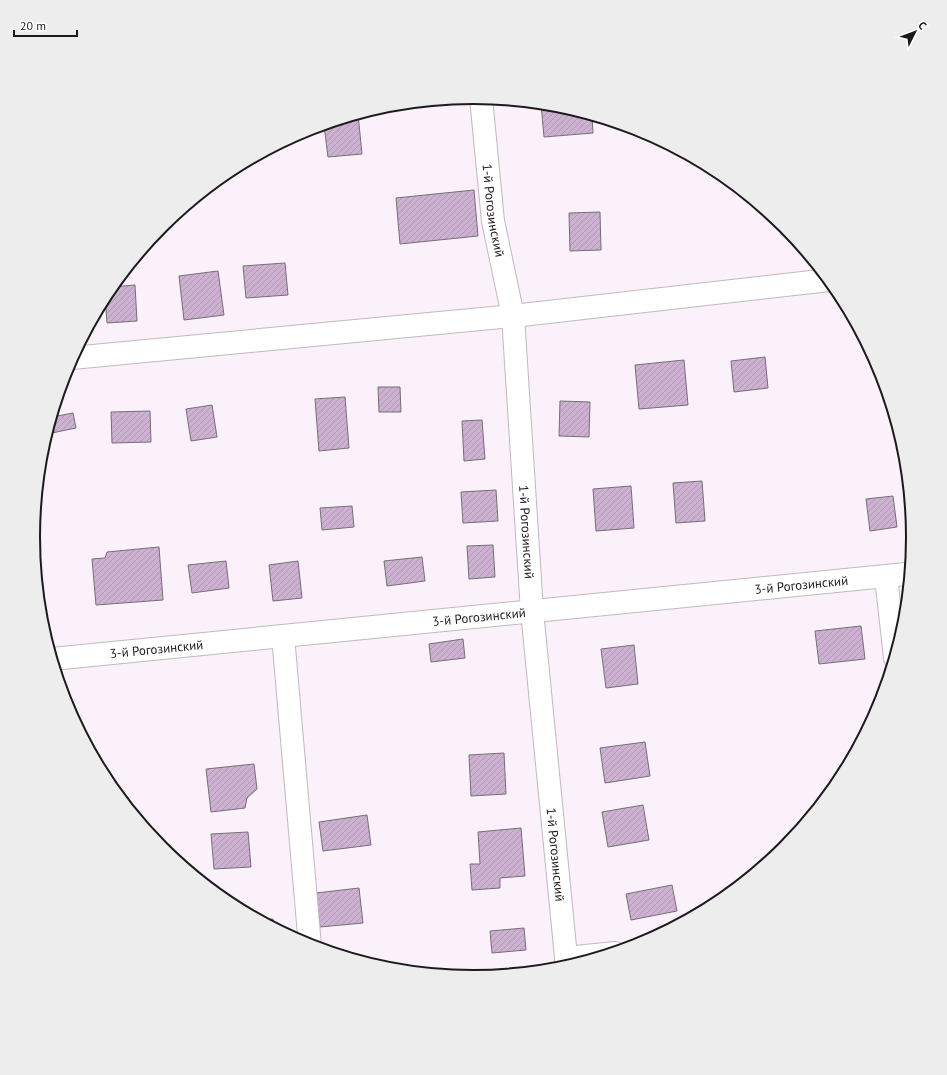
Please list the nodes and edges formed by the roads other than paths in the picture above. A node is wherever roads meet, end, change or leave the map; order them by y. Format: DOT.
graph roads {
  1 [pos="482,104"];
  2 [pos="822,281"];
  3 [pos="512,316"];
  4 [pos="80,357"];
  5 [pos="532,612"];
  6 [pos="283,636"];
  7 [pos="895,637"];
  8 [pos="58,658"];
  9 [pos="309,939"];
  10 [pos="567,961"];
  1 -- 3 [label="lane, 1-й Рогозинский"];
  2 -- 3 [label="lane"];
  3 -- 4 [label="lane"];
  3 -- 5 [label="lane, 1-й Рогозинский"];
  5 -- 6 [label="lane, 3-й Рогозинский"];
  5 -- 7 [label="lane, 3-й Рогозинский"];
  5 -- 10 [label="lane, 1-й Рогозинский"];
  6 -- 8 [label="lane, 3-й Рогозинский"];
  6 -- 9 [label="lane"];
}
